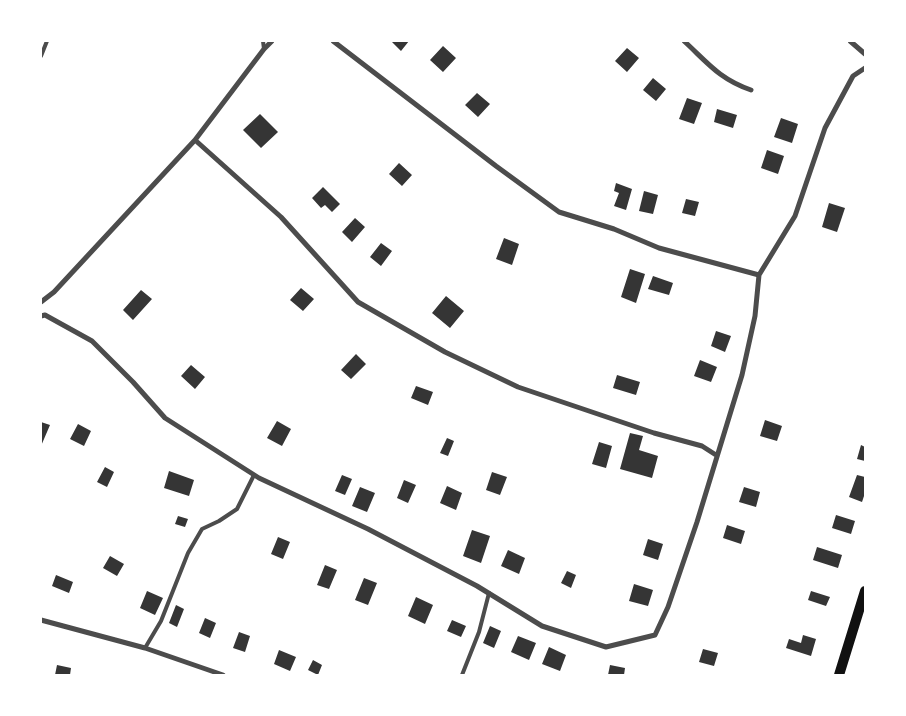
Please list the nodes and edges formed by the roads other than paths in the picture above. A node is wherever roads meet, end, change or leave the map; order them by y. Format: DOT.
graph roads {
  1 [pos="47,41"];
  2 [pos="263,41"];
  3 [pos="272,41"];
  4 [pos="333,41"];
  5 [pos="684,41"];
  6 [pos="850,41"];
  7 [pos="264,49"];
  8 [pos="865,54"];
  9 [pos="41,56"];
  10 [pos="865,68"];
  11 [pos="751,90"];
  12 [pos="195,140"];
  13 [pos="759,276"];
  14 [pos="41,302"];
  15 [pos="41,316"];
  16 [pos="716,455"];
  17 [pos="254,475"];
  18 [pos="865,592"];
  19 [pos="489,593"];
  20 [pos="41,620"];
  21 [pos="145,648"];
  22 [pos="223,675"];
  23 [pos="462,675"];
  24 [pos="839,675"];
  1 -- 9 [label="lane"];
  2 -- 7 [label="lane"];
  3 -- 7 [label="street"];
  4 -- 13 [label="street"];
  5 -- 11 [label="street"];
  6 -- 8 [label="street"];
  7 -- 12 [label="street"];
  10 -- 13 [label="street"];
  12 -- 14 [label="street"];
  12 -- 16 [label="street"];
  13 -- 16 [label="street"];
  15 -- 17 [label="street"];
  16 -- 19 [label="street"];
  17 -- 19 [label="street"];
  17 -- 21 [label="lane"];
  18 -- 24 [label="main road"];
  19 -- 23 [label="lane"];
  20 -- 21 [label="street"];
  21 -- 22 [label="street"];
}
